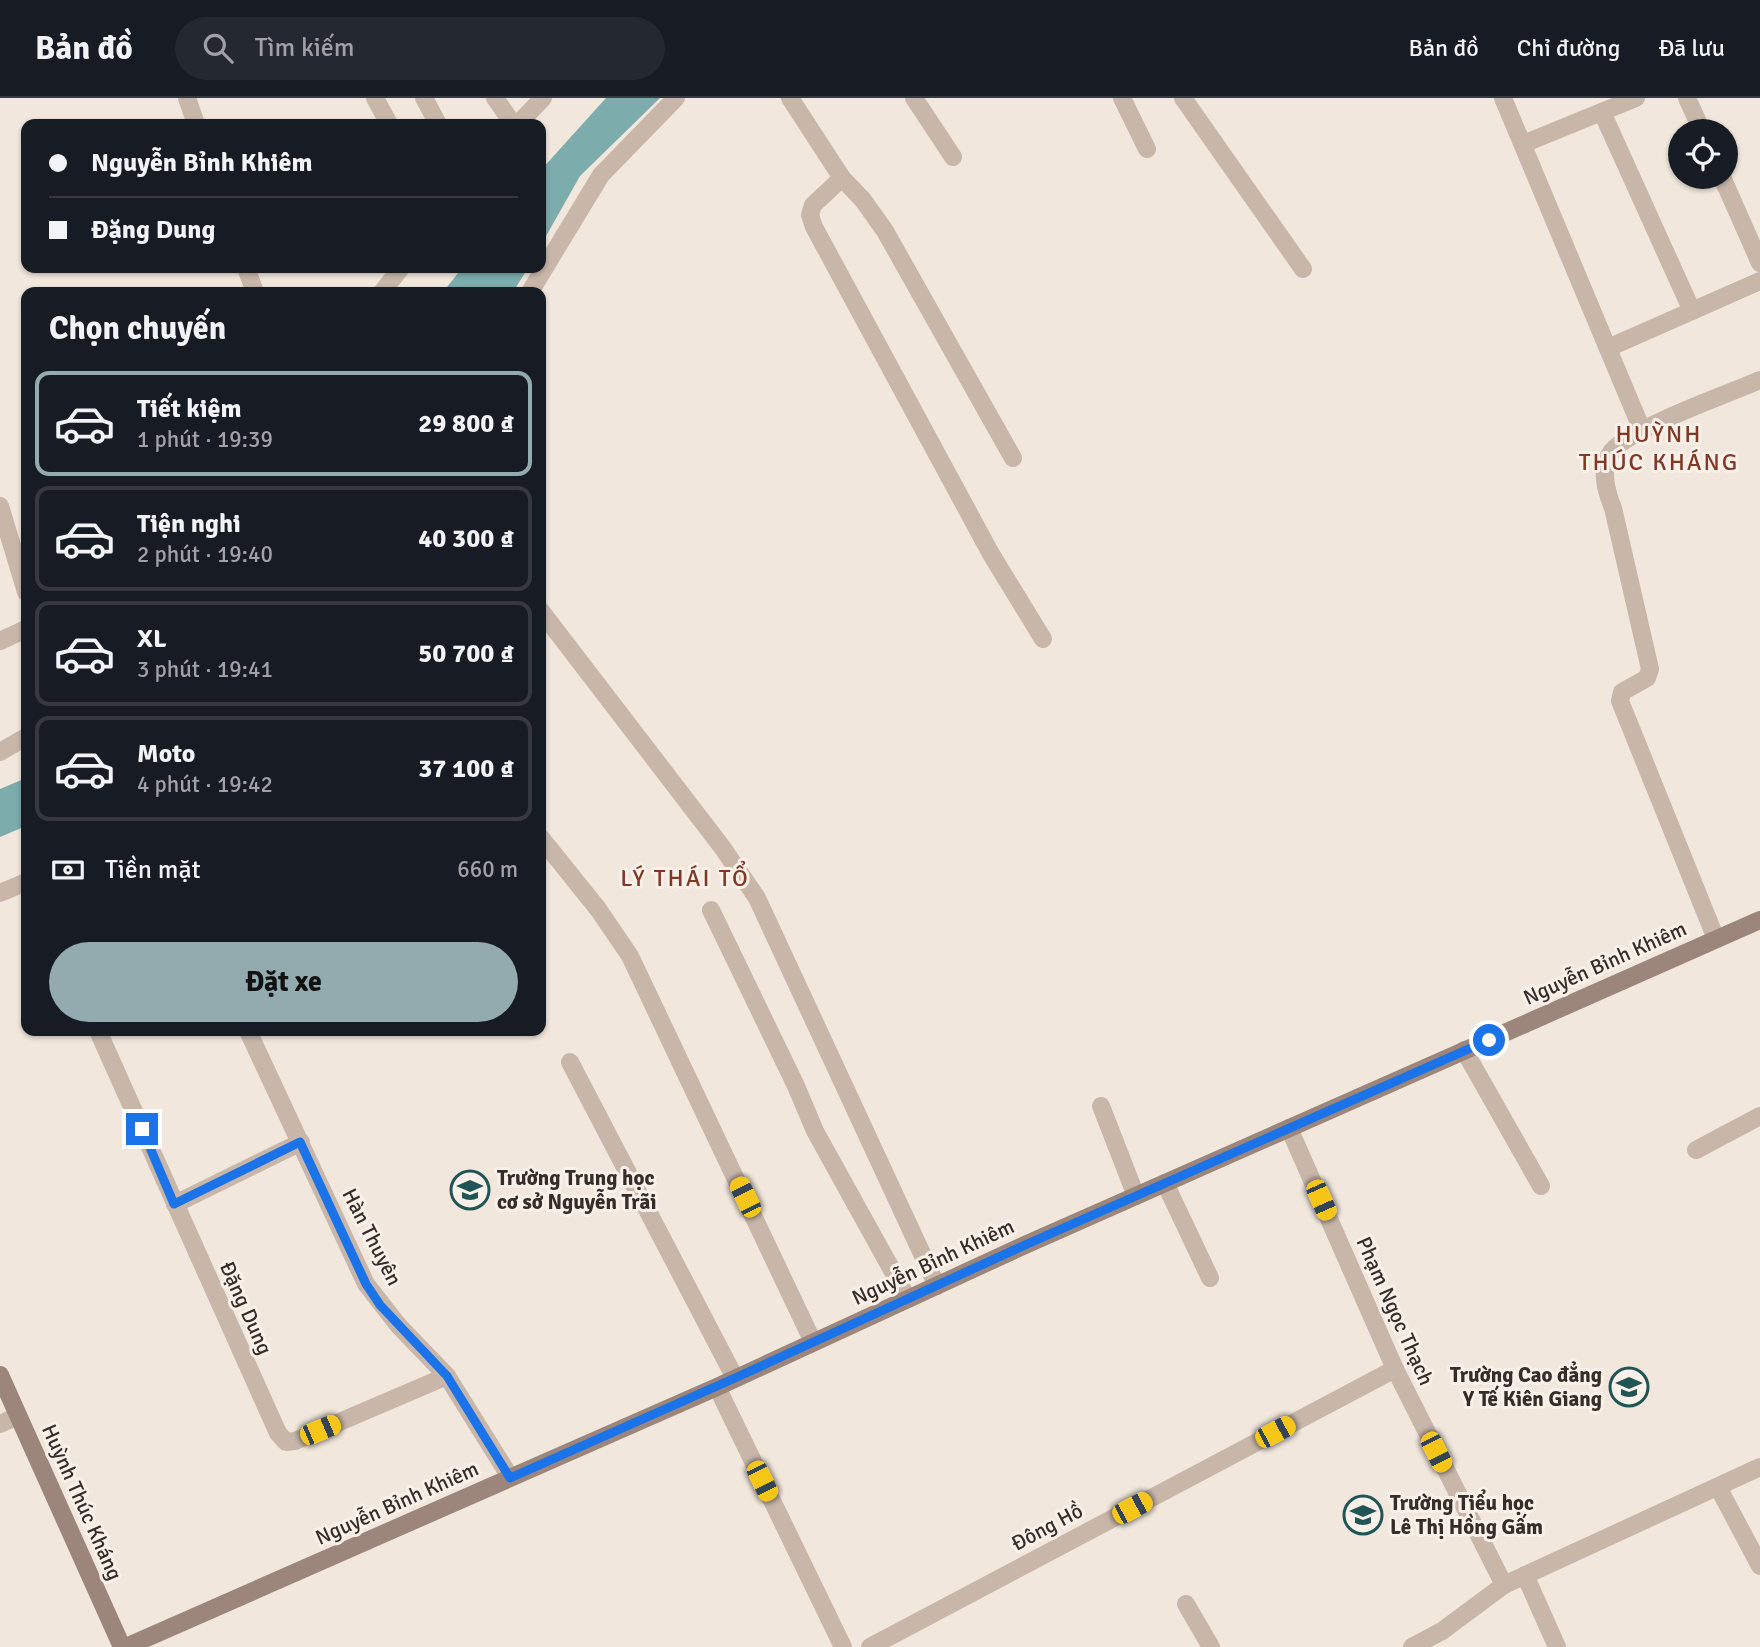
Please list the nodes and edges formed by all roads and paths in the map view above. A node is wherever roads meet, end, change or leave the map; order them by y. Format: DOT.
graph roads {
  1 [pos="187,98"];
  2 [pos="375,98"];
  3 [pos="424,98"];
  4 [pos="495,98"];
  5 [pos="543,98"];
  6 [pos="676,98"];
  7 [pos="790,98"];
  8 [pos="914,98"];
  9 [pos="1122,98"];
  10 [pos="1183,98"];
  11 [pos="1503,98"];
  12 [pos="1636,98"];
  13 [pos="1688,98"];
  14 [pos="1602,112"];
  15 [pos="194,119"];
  16 [pos="386,119"];
  17 [pos="435,119"];
  18 [pos="510,119"];
  19 [pos="523,119"];
  20 [pos="1697,119"];
  21 [pos="1523,144"];
  22 [pos="1147,149"];
  23 [pos="953,157"];
  24 [pos="842,178"];
  25 [pos="1727,189"];
  26 [pos="1760,262"];
  27 [pos="546,266"];
  28 [pos="1303,269"];
  29 [pos="397,273"];
  30 [pos="1760,281"];
  31 [pos="386,287"];
  32 [pos="1692,311"];
  33 [pos="1608,348"];
  34 [pos="1760,380"];
  35 [pos="1643,430"];
  36 [pos="1013,458"];
  37 [pos="0,506"];
  38 [pos="21,575"];
  39 [pos="546,618"];
  40 [pos="21,631"];
  41 [pos="1043,639"];
  42 [pos="0,641"];
  43 [pos="21,740"];
  44 [pos="0,752"];
  45 [pos="546,844"];
  46 [pos="21,884"];
  47 [pos="0,893"];
  48 [pos="711,909"];
  49 [pos="1760,920"];
  50 [pos="1716,939"];
  51 [pos="100,1036"];
  52 [pos="250,1036"];
  53 [pos="1464,1050"];
  54 [pos="570,1062"];
  55 [pos="1101,1106"];
  56 [pos="1760,1116"];
  57 [pos="1289,1128"];
  58 [pos="300,1142"];
  59 [pos="1696,1150"];
  60 [pos="1165,1183"];
  61 [pos="1541,1186"];
  62 [pos="1136,1196"];
  63 [pos="174,1204"];
  64 [pos="1209,1278"];
  65 [pos="937,1286"];
  66 [pos="908,1299"];
  67 [pos="813,1342"];
  68 [pos="1395,1369"];
  69 [pos="0,1376"];
  70 [pos="447,1376"];
  71 [pos="735,1378"];
  72 [pos="717,1387"];
  73 [pos="18,1416"];
  74 [pos="0,1424"];
  75 [pos="1760,1467"];
  76 [pos="510,1478"];
  77 [pos="1718,1487"];
  78 [pos="1760,1566"];
  79 [pos="1525,1575"];
  80 [pos="1504,1585"];
  81 [pos="1186,1604"];
  82 [pos="841,1646"];
  83 [pos="124,1647"];
  84 [pos="870,1647"];
  85 [pos="1211,1647"];
  86 [pos="1412,1647"];
  87 [pos="1557,1647"];
  1 -- 15 [label="street"];
  2 -- 16 [label="street"];
  3 -- 17 [label="street"];
  4 -- 18 [label="street"];
  5 -- 19 [label="street"];
  6 -- 27 [label="street"];
  7 -- 24 [label="street"];
  8 -- 23 [label="street"];
  9 -- 22 [label="street"];
  10 -- 28 [label="street"];
  11 -- 21 [label="street"];
  12 -- 14 [label="street"];
  13 -- 20 [label="street"];
  14 -- 21 [label="street"];
  14 -- 32 [label="street"];
  21 -- 33 [label="street"];
  24 -- 36 [label="street"];
  24 -- 41 [label="street"];
  25 -- 26 [label="street"];
  29 -- 31 [label="street"];
  30 -- 32 [label="street"];
  32 -- 33 [label="street"];
  33 -- 35 [label="street"];
  34 -- 35 [label="street"];
  35 -- 50 [label="street"];
  37 -- 38 [label="street"];
  39 -- 65 [label="street"];
  40 -- 42 [label="street"];
  43 -- 44 [label="street"];
  45 -- 67 [label="street"];
  46 -- 47 [label="street"];
  48 -- 66 [label="street"];
  49 -- 50 [label="main road, Nguyễn Bỉnh Khiêm"];
  50 -- 53 [label="main road, Nguyễn Bỉnh Khiêm"];
  51 -- 63 [label="street, Đặng Dung"];
  52 -- 58 [label="street, Hàn Thuyên"];
  53 -- 57 [label="main road, Nguyễn Bỉnh Khiêm"];
  53 -- 61 [label="street"];
  54 -- 71 [label="street"];
  55 -- 62 [label="street"];
  56 -- 59 [label="street"];
  57 -- 60 [label="main road, Nguyễn Bỉnh Khiêm"];
  57 -- 68 [label="street, Phạm Ngọc Thạch"];
  58 -- 63 [label="street"];
  58 -- 70 [label="street, Hàn Thuyên"];
  60 -- 62 [label="main road, Nguyễn Bỉnh Khiêm"];
  60 -- 64 [label="street"];
  62 -- 65 [label="main road, Nguyễn Bỉnh Khiêm"];
  63 -- 70 [label="street, Đặng Dung"];
  65 -- 66 [label="main road, Nguyễn Bỉnh Khiêm"];
  66 -- 67 [label="main road, Nguyễn Bỉnh Khiêm"];
  67 -- 71 [label="main road, Nguyễn Bỉnh Khiêm"];
  68 -- 80 [label="street, Phạm Ngọc Thạch"];
  68 -- 84 [label="street, Đông Hồ"];
  69 -- 73 [label="main road, Huỳnh Thúc Kháng"];
  70 -- 76 [label="street, Hàn Thuyên"];
  71 -- 72 [label="main road, Nguyễn Bỉnh Khiêm"];
  72 -- 76 [label="main road, Nguyễn Bỉnh Khiêm"];
  72 -- 82 [label="street"];
  73 -- 74 [label="street"];
  73 -- 83 [label="main road, Huỳnh Thúc Kháng"];
  75 -- 77 [label="street"];
  76 -- 83 [label="main road, Nguyễn Bỉnh Khiêm"];
  77 -- 78 [label="street"];
  77 -- 79 [label="street"];
  79 -- 80 [label="street"];
  79 -- 87 [label="street"];
  80 -- 86 [label="street"];
  81 -- 85 [label="street"];
}
